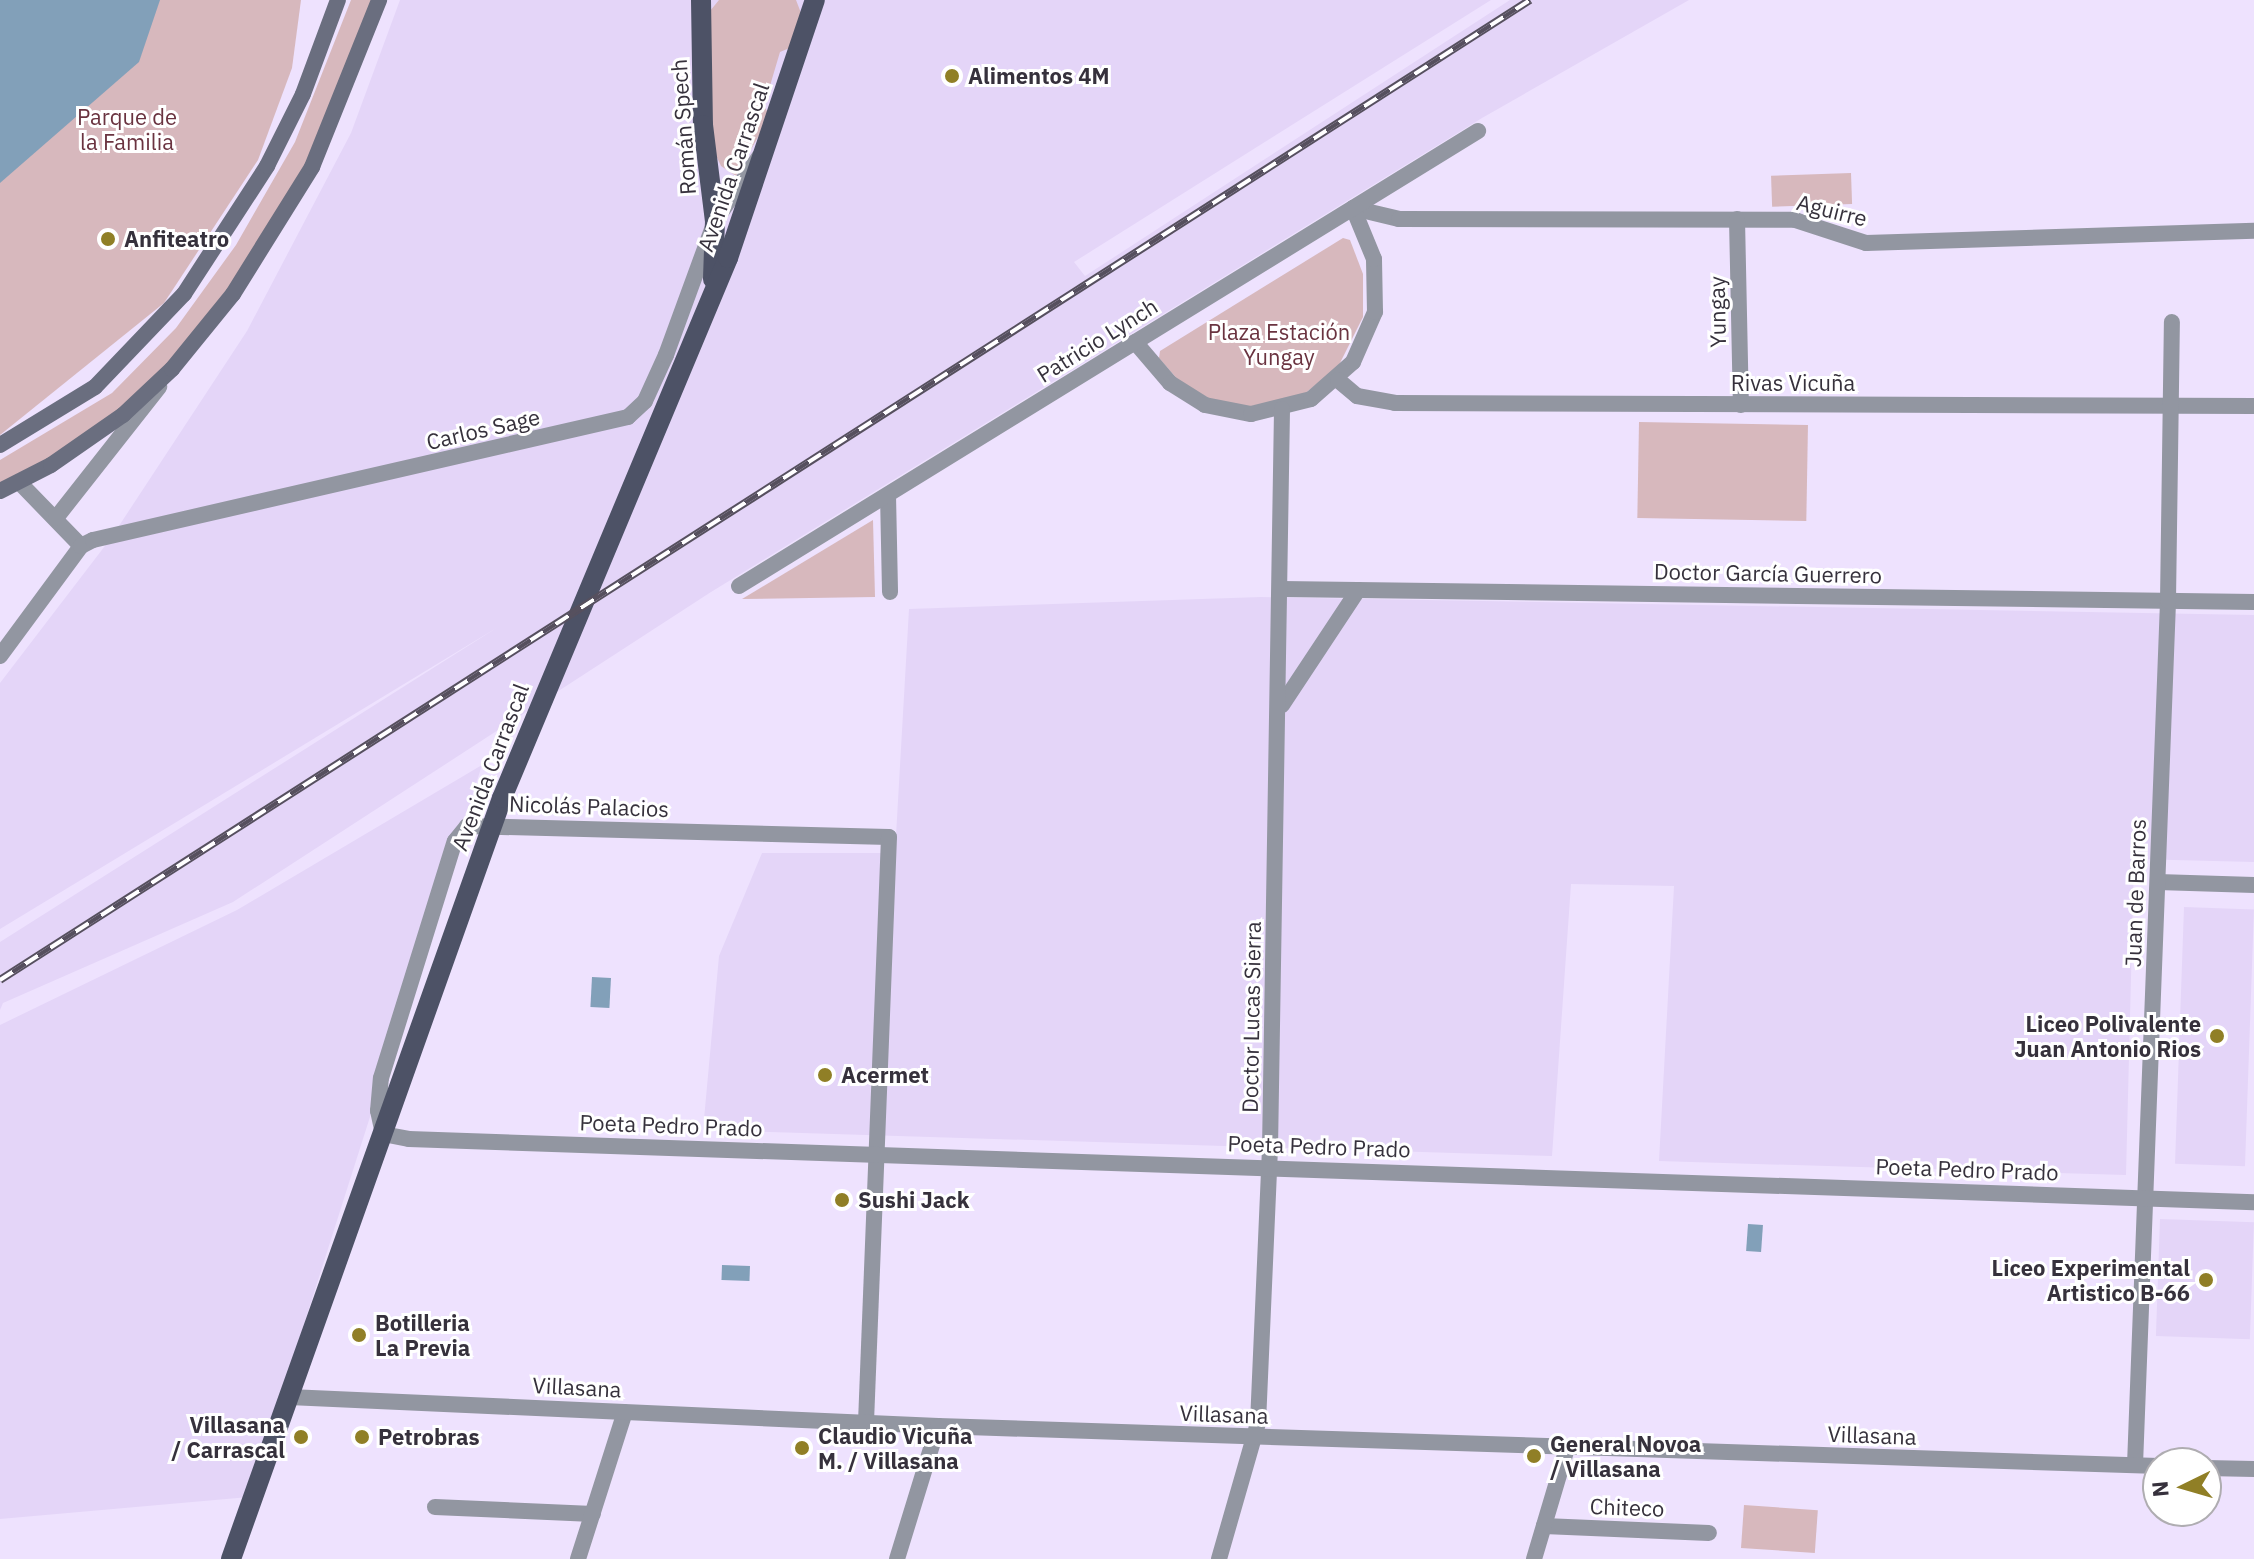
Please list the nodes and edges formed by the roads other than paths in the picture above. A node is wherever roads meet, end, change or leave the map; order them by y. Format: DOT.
graph roads {
  1 [pos="338,0"];
  2 [pos="379,0"];
  3 [pos="701,0"];
  4 [pos="815,0"];
  5 [pos="1478,131"];
  6 [pos="708,175"];
  7 [pos="736,206"];
  8 [pos="1353,208"];
  9 [pos="1737,219"];
  10 [pos="715,221"];
  11 [pos="2254,231"];
  12 [pos="710,298"];
  13 [pos="2172,322"];
  14 [pos="1135,342"];
  15 [pos="172,369"];
  16 [pos="1338,380"];
  17 [pos="1741,405"];
  18 [pos="2254,406"];
  19 [pos="2171,408"];
  20 [pos="1282,409"];
  21 [pos="0,445"];
  22 [pos="19,482"];
  23 [pos="0,491"];
  24 [pos="888,495"];
  25 [pos="56,518"];
  26 [pos="81,546"];
  27 [pos="739,586"];
  28 [pos="1282,589"];
  29 [pos="1358,590"];
  30 [pos="890,592"];
  31 [pos="2168,601"];
  32 [pos="2254,602"];
  33 [pos="0,656"];
  34 [pos="1280,710"];
  35 [pos="2158,882"];
  36 [pos="2254,885"];
  37 [pos="383,1134"];
  38 [pos="875,1154"];
  39 [pos="1269,1166"];
  40 [pos="2146,1197"];
  41 [pos="2254,1202"];
  42 [pos="289,1397"];
  43 [pos="625,1412"];
  44 [pos="866,1423"];
  45 [pos="938,1426"];
  46 [pos="1257,1438"];
  47 [pos="1567,1448"];
  48 [pos="2135,1465"];
  49 [pos="2142,1465"];
  50 [pos="2222,1468"];
  51 [pos="2254,1469"];
  52 [pos="435,1507"];
  53 [pos="593,1514"];
  54 [pos="1544,1526"];
  55 [pos="1709,1533"];
  56 [pos="231,1559"];
  57 [pos="578,1559"];
  58 [pos="897,1559"];
  59 [pos="1219,1559"];
  60 [pos="1534,1559"];
  1 -- 21 [label="main road"];
  2 -- 15 [label="main road"];
  3 -- 6 [label="main road, Román Spech"];
  4 -- 7 [label="main road, Avenida Carrascal"];
  5 -- 8 [label="street, Patricio Lynch"];
  6 -- 7 [label="main road"];
  6 -- 10 [label="main road, Román Spech"];
  7 -- 10 [label="street, Carlos Sage"];
  7 -- 12 [label="main road, Avenida Carrascal"];
  8 -- 9 [label="street, Aguirre"];
  8 -- 14 [label="street, Patricio Lynch"];
  8 -- 16 [label="street"];
  9 -- 11 [label="street, Aguirre"];
  9 -- 17 [label="street, Yungay"];
  10 -- 12 [label="main road, Román Spech"];
  10 -- 26 [label="street, Carlos Sage"];
  12 -- 37 [label="main road, Avenida Carrascal"];
  13 -- 19 [label="street, Juan de Barros"];
  14 -- 20 [label="street"];
  14 -- 24 [label="street, Patricio Lynch"];
  15 -- 22 [label="main road"];
  15 -- 25 [label="street"];
  16 -- 17 [label="street, Rivas Vicuña"];
  16 -- 20 [label="street"];
  17 -- 19 [label="street, Rivas Vicuña"];
  18 -- 19 [label="street, Rivas Vicuña"];
  19 -- 31 [label="street, Juan de Barros"];
  20 -- 28 [label="street, Doctor Lucas Sierra"];
  22 -- 23 [label="main road"];
  22 -- 25 [label="street"];
  24 -- 27 [label="street, Patricio Lynch"];
  24 -- 30 [label="street"];
  25 -- 26 [label="street"];
  26 -- 33 [label="street"];
  28 -- 29 [label="street, Doctor García Guerrero"];
  28 -- 34 [label="street, Doctor Lucas Sierra"];
  29 -- 31 [label="street, Doctor García Guerrero"];
  29 -- 34 [label="street"];
  31 -- 32 [label="street, Doctor García Guerrero"];
  31 -- 35 [label="street, Juan de Barros"];
  34 -- 39 [label="street, Doctor Lucas Sierra"];
  35 -- 36 [label="street"];
  35 -- 40 [label="street, Juan de Barros"];
  37 -- 38 [label="street, Poeta Pedro Prado"];
  37 -- 38 [label="street, Nicolás Palacios"];
  37 -- 42 [label="main road, Avenida Carrascal"];
  38 -- 39 [label="street, Poeta Pedro Prado"];
  38 -- 44 [label="street"];
  39 -- 40 [label="street, Poeta Pedro Prado"];
  39 -- 46 [label="street, Doctor Lucas Sierra"];
  40 -- 41 [label="street, Poeta Pedro Prado"];
  40 -- 48 [label="street, Juan de Barros"];
  42 -- 43 [label="street, Villasana"];
  42 -- 56 [label="main road, Avenida Carrascal"];
  43 -- 44 [label="street, Villasana"];
  43 -- 53 [label="street"];
  44 -- 45 [label="street, Villasana"];
  45 -- 46 [label="street, Villasana"];
  45 -- 58 [label="street"];
  46 -- 47 [label="street, Villasana"];
  46 -- 59 [label="street, Doctor Lucas Sierra"];
  47 -- 48 [label="street, Villasana"];
  47 -- 54 [label="street"];
  48 -- 49 [label="street, Villasana"];
  50 -- 51 [label="street"];
  52 -- 53 [label="street"];
  53 -- 57 [label="street"];
  54 -- 55 [label="street, Chiteco"];
  54 -- 60 [label="street"];
}
